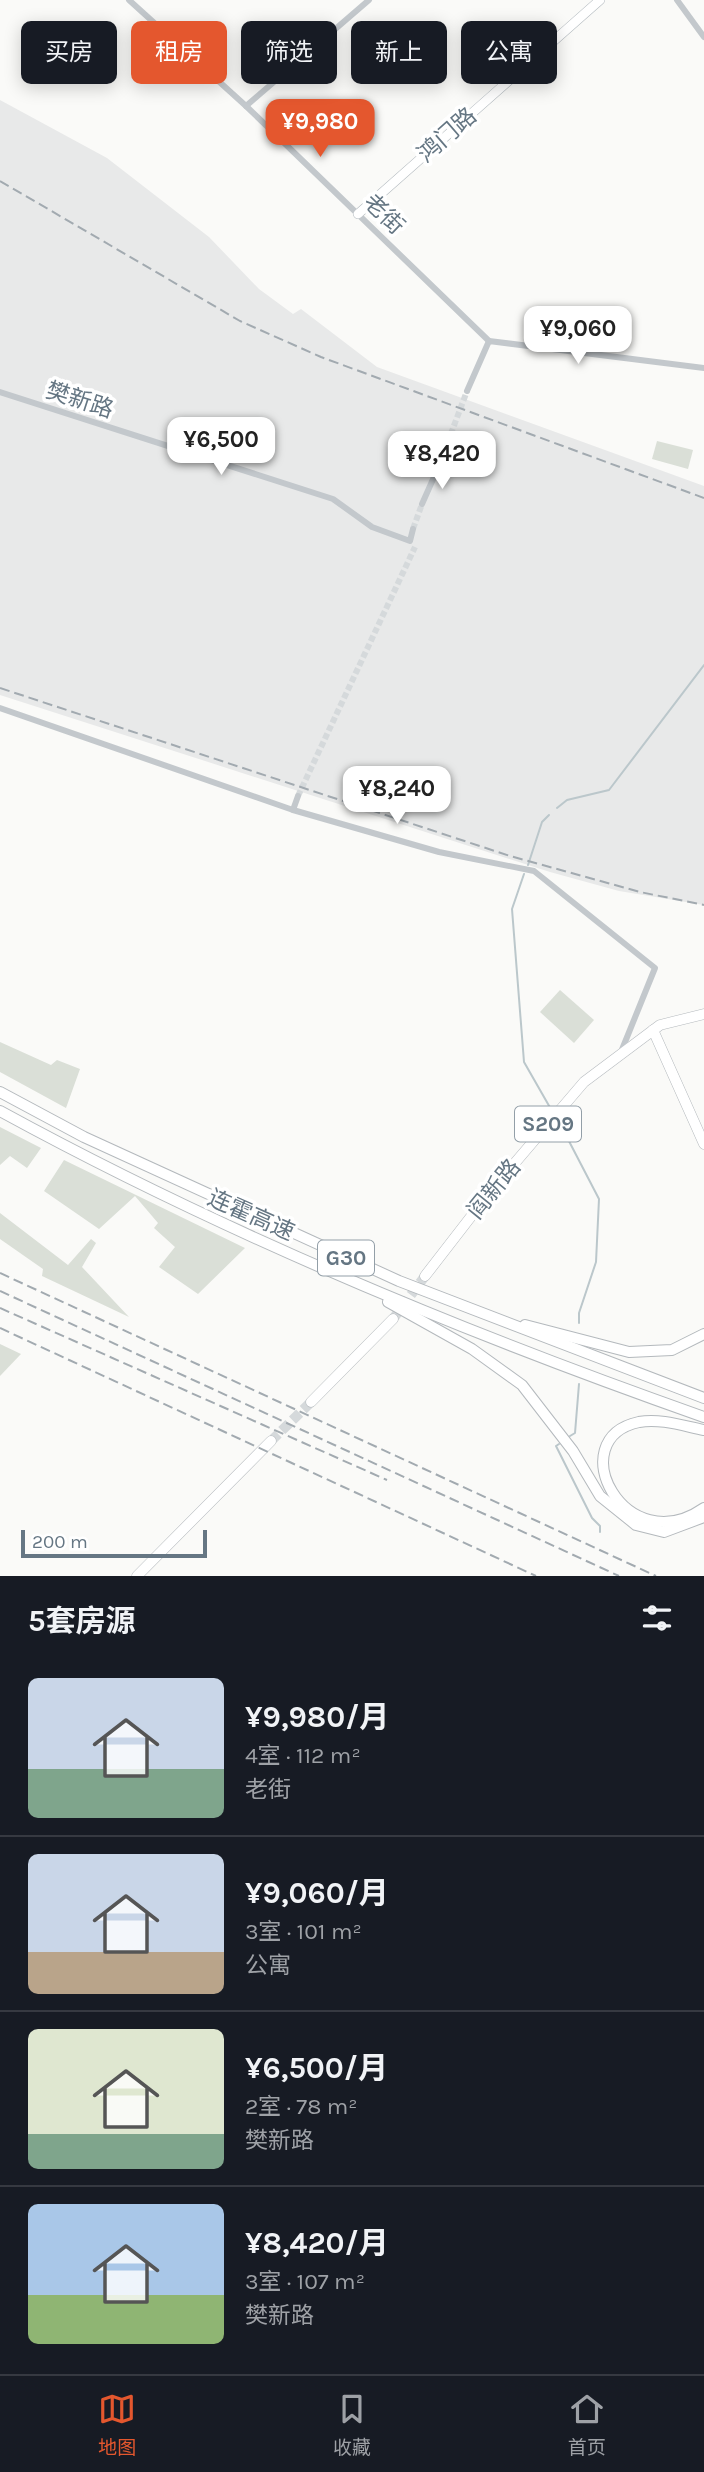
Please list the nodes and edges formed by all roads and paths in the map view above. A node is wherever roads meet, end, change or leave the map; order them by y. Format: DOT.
graph roads {
  1 [pos="129,0"];
  2 [pos="369,0"];
  3 [pos="600,0"];
  4 [pos="677,0"];
  5 [pos="704,37"];
  6 [pos="246,106"];
  7 [pos="358,214"];
  8 [pos="489,341"];
  9 [pos="704,368"];
  10 [pos="467,391"];
  11 [pos="0,392"];
  12 [pos="438,468"];
  13 [pos="422,503"];
  14 [pos="413,529"];
  15 [pos="0,708"];
  16 [pos="298,796"];
  17 [pos="293,810"];
  18 [pos="704,1014"];
  19 [pos="653,1030"];
  20 [pos="621,1054"];
  21 [pos="0,1092"];
  22 [pos="0,1111"];
  23 [pos="704,1144"];
  24 [pos="339,1275"];
  25 [pos="425,1276"];
  26 [pos="475,1312"];
  27 [pos="393,1319"];
  28 [pos="704,1334"];
  29 [pos="704,1398"];
  30 [pos="311,1402"];
  31 [pos="704,1417"];
  32 [pos="704,1430"];
  33 [pos="271,1441"];
  34 [pos="704,1508"];
  35 [pos="704,1517"];
  36 [pos="137,1576"];
  1 -- 6 [label="street, 老街"];
  2 -- 6 [label="street"];
  3 -- 7 [label="street, 鸿门路"];
  4 -- 5 [label="street"];
  6 -- 7 [label="street, 老街"];
  7 -- 8 [label="street, 老街"];
  8 -- 9 [label="street"];
  8 -- 10 [label="street"];
  11 -- 14 [label="street, 樊新路"];
  12 -- 13 [label="street"];
  15 -- 17 [label="street"];
  16 -- 17 [label="street"];
  17 -- 20 [label="street"];
  18 -- 19 [label="main road, 阎新路 / S209"];
  19 -- 20 [label="main road, 阎新路 / S209"];
  19 -- 23 [label="main road"];
  20 -- 25 [label="main road, 阎新路 / S209"];
  21 -- 26 [label="highway, 连霍高速 / G30"];
  22 -- 24 [label="highway, 连霍高速 / G30"];
  24 -- 31 [label="highway, 连霍高速 / G30"];
  24 -- 35 [label="highway"];
  26 -- 28 [label="highway"];
  26 -- 29 [label="highway, 连霍高速 / G30"];
  27 -- 30 [label="main road"];
  32 -- 34 [label="highway"];
  33 -- 36 [label="main road"];
}
